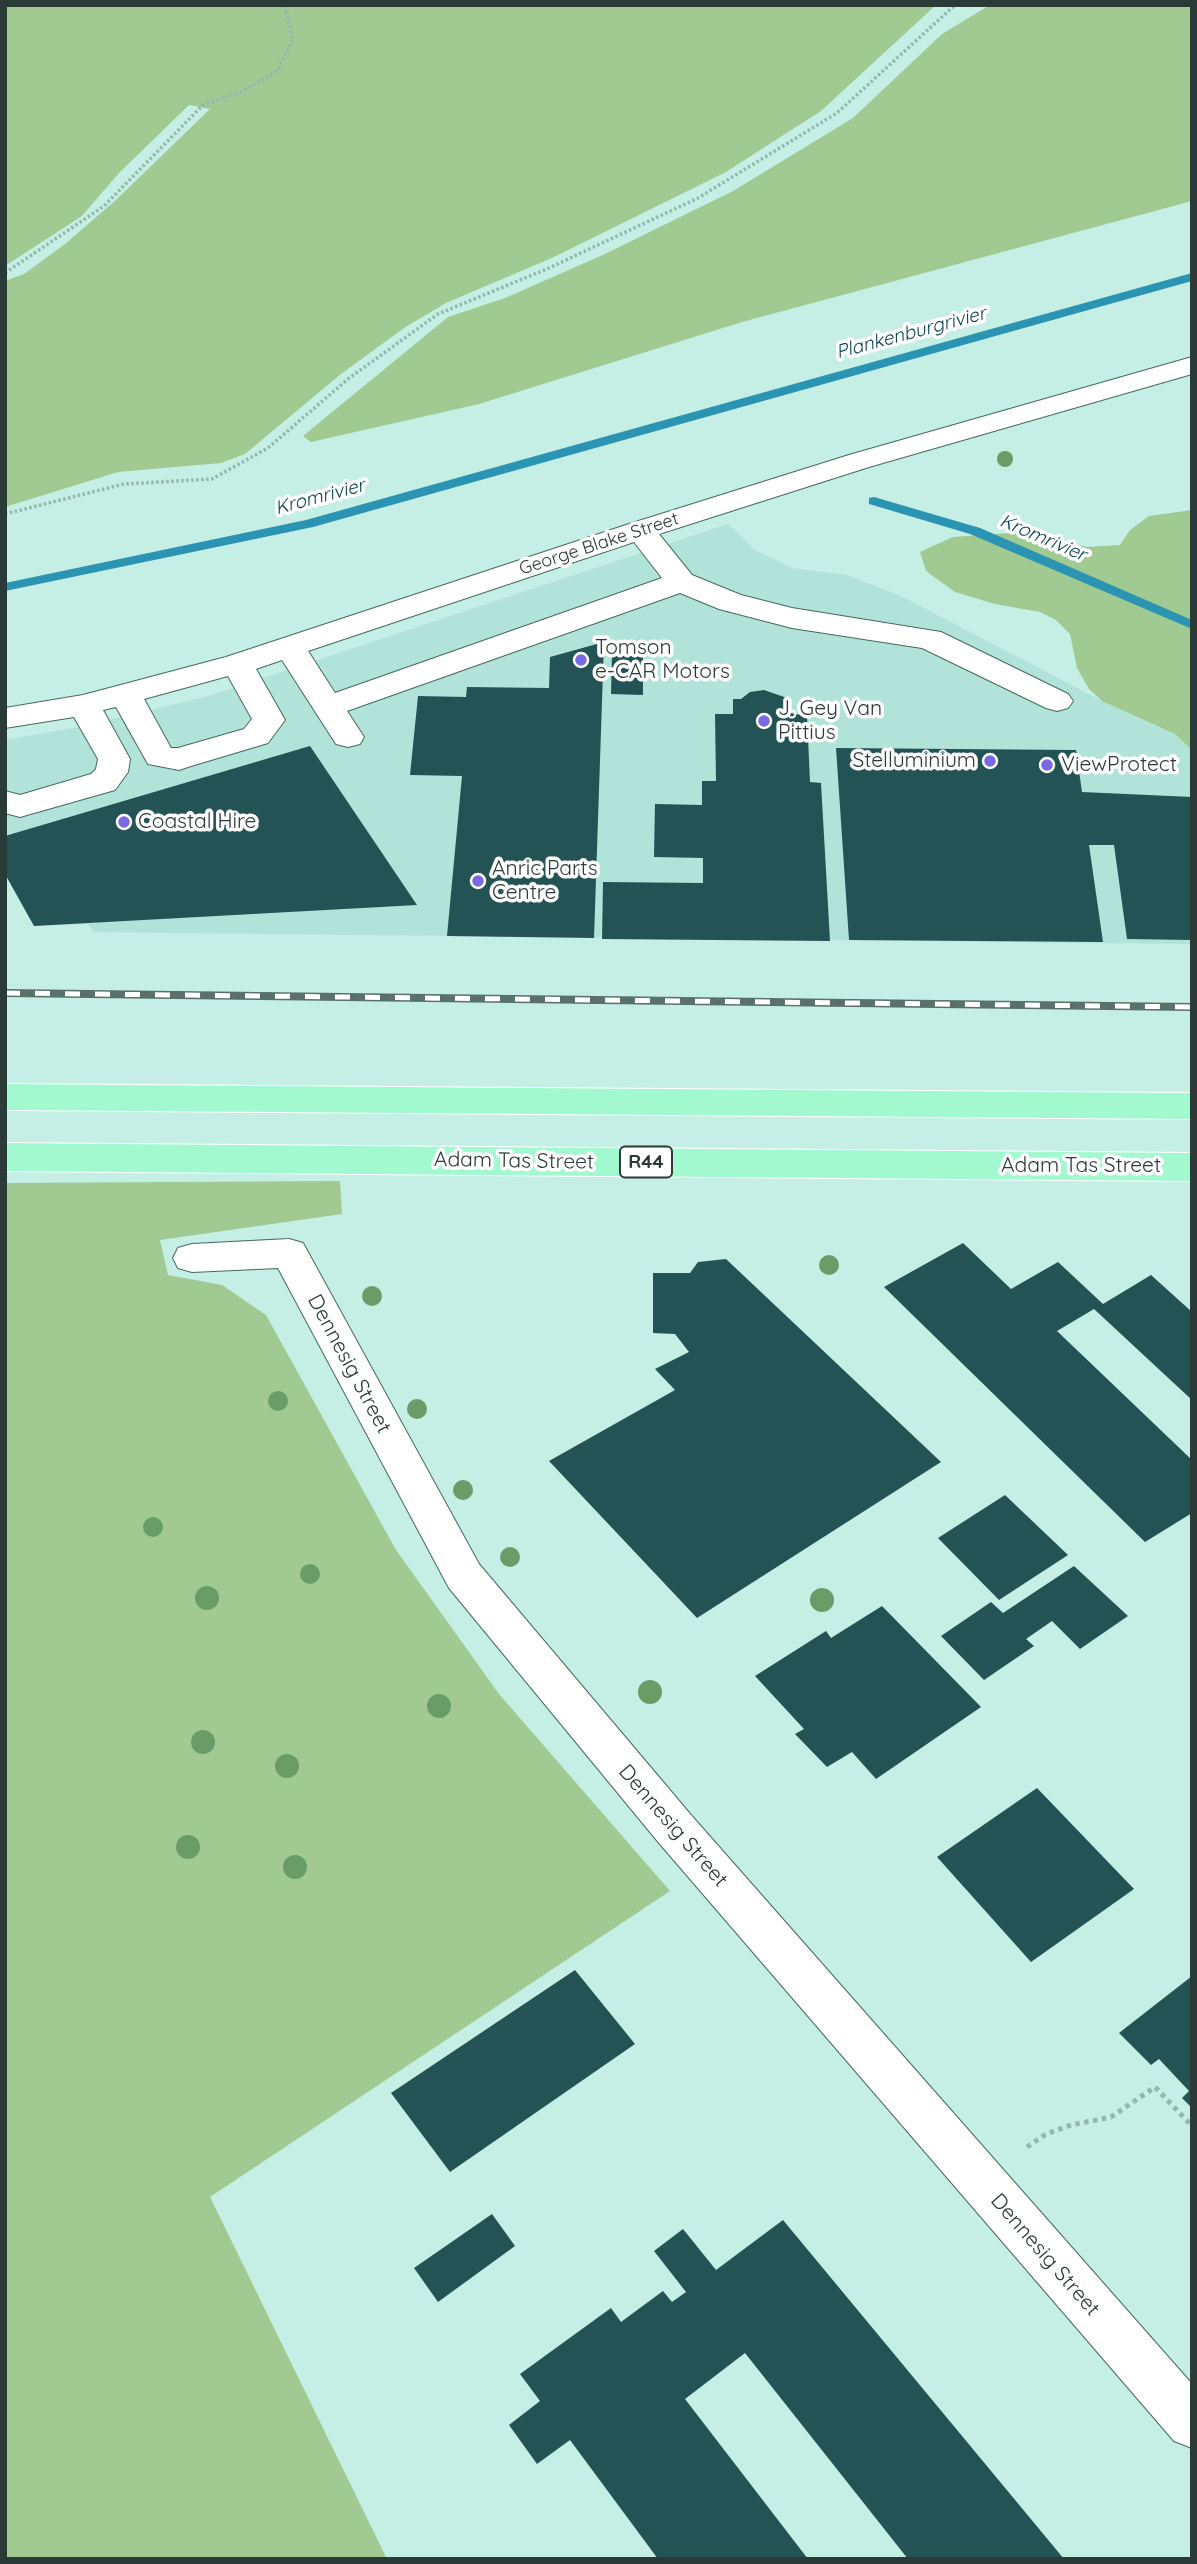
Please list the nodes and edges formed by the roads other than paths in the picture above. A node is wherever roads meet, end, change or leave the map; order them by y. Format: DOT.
graph roads {
  1 [pos="1192,365"];
  2 [pos="640,530"];
  3 [pos="681,582"];
  4 [pos="289,647"];
  5 [pos="237,664"];
  6 [pos="125,694"];
  7 [pos="1057,701"];
  8 [pos="85,705"];
  9 [pos="327,707"];
  10 [pos="5,718"];
  11 [pos="348,737"];
  12 [pos="5,802"];
  13 [pos="5,1097"];
  14 [pos="1192,1106"];
  15 [pos="5,1157"];
  16 [pos="1192,1167"];
  17 [pos="192,1258"];
  18 [pos="1192,2423"];
  1 -- 2 [label="street, George Blake Street"];
  2 -- 3 [label="street"];
  2 -- 4 [label="street, George Blake Street"];
  3 -- 7 [label="street"];
  3 -- 9 [label="street"];
  4 -- 5 [label="street, George Blake Street"];
  4 -- 9 [label="street"];
  5 -- 6 [label="street, George Blake Street"];
  5 -- 6 [label="street"];
  6 -- 8 [label="street, George Blake Street"];
  8 -- 10 [label="street, George Blake Street"];
  8 -- 12 [label="street"];
  9 -- 11 [label="street"];
  13 -- 14 [label="main road"];
  15 -- 16 [label="main road, Adam Tas Street / R44"];
  17 -- 18 [label="street, Dennesig Street"];
}
